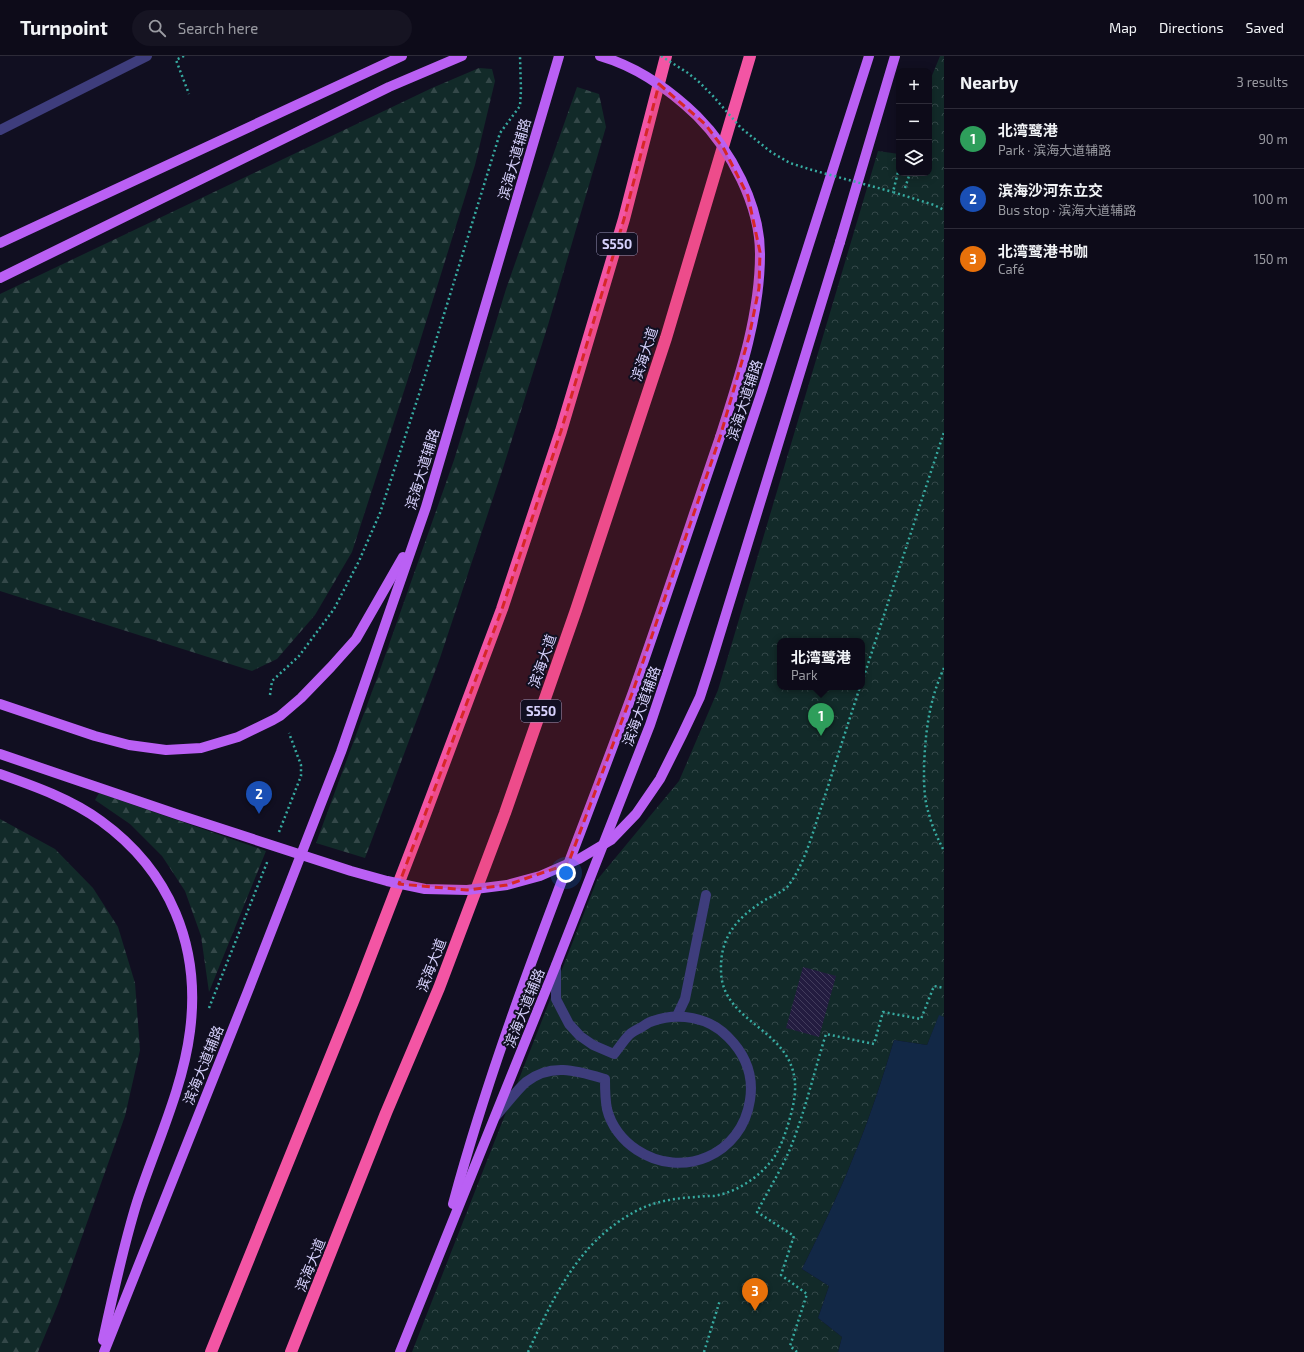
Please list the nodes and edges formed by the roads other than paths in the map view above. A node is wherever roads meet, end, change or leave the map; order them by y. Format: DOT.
graph roads {
  1 [pos="147,56"];
  2 [pos="402,56"];
  3 [pos="462,56"];
  4 [pos="558,56"];
  5 [pos="600,56"];
  6 [pos="666,56"];
  7 [pos="750,56"];
  8 [pos="869,56"];
  9 [pos="895,56"];
  10 [pos="0,130"];
  11 [pos="0,243"];
  12 [pos="0,278"];
  13 [pos="426,506"];
  14 [pos="0,704"];
  15 [pos="0,754"];
  16 [pos="0,774"];
  17 [pos="706,895"];
  18 [pos="556,965"];
  19 [pos="677,1016"];
  20 [pos="493,1119"];
  21 [pos="442,1246"];
  22 [pos="100,1352"];
  23 [pos="104,1352"];
  24 [pos="211,1352"];
  25 [pos="291,1352"];
  26 [pos="400,1352"];
  1 -- 10 [label="lane"];
  2 -- 11 [label="main road"];
  3 -- 12 [label="main road"];
  4 -- 13 [label="main road, 滨海大道辅路"];
  5 -- 21 [label="main road, bridge"];
  6 -- 24 [label="highway, S550"];
  7 -- 25 [label="highway, 滨海大道 / S550"];
  8 -- 18 [label="main road, 滨海大道辅路"];
  9 -- 15 [label="main road, bridge"];
  13 -- 14 [label="main road"];
  13 -- 23 [label="main road, 滨海大道辅路"];
  16 -- 22 [label="main road"];
  17 -- 19 [label="lane"];
  18 -- 19 [label="lane"];
  18 -- 20 [label="main road, 滨海大道辅路"];
  19 -- 20 [label="lane"];
  20 -- 21 [label="main road, 滨海大道辅路"];
  21 -- 26 [label="main road, 滨海大道辅路"];
}
